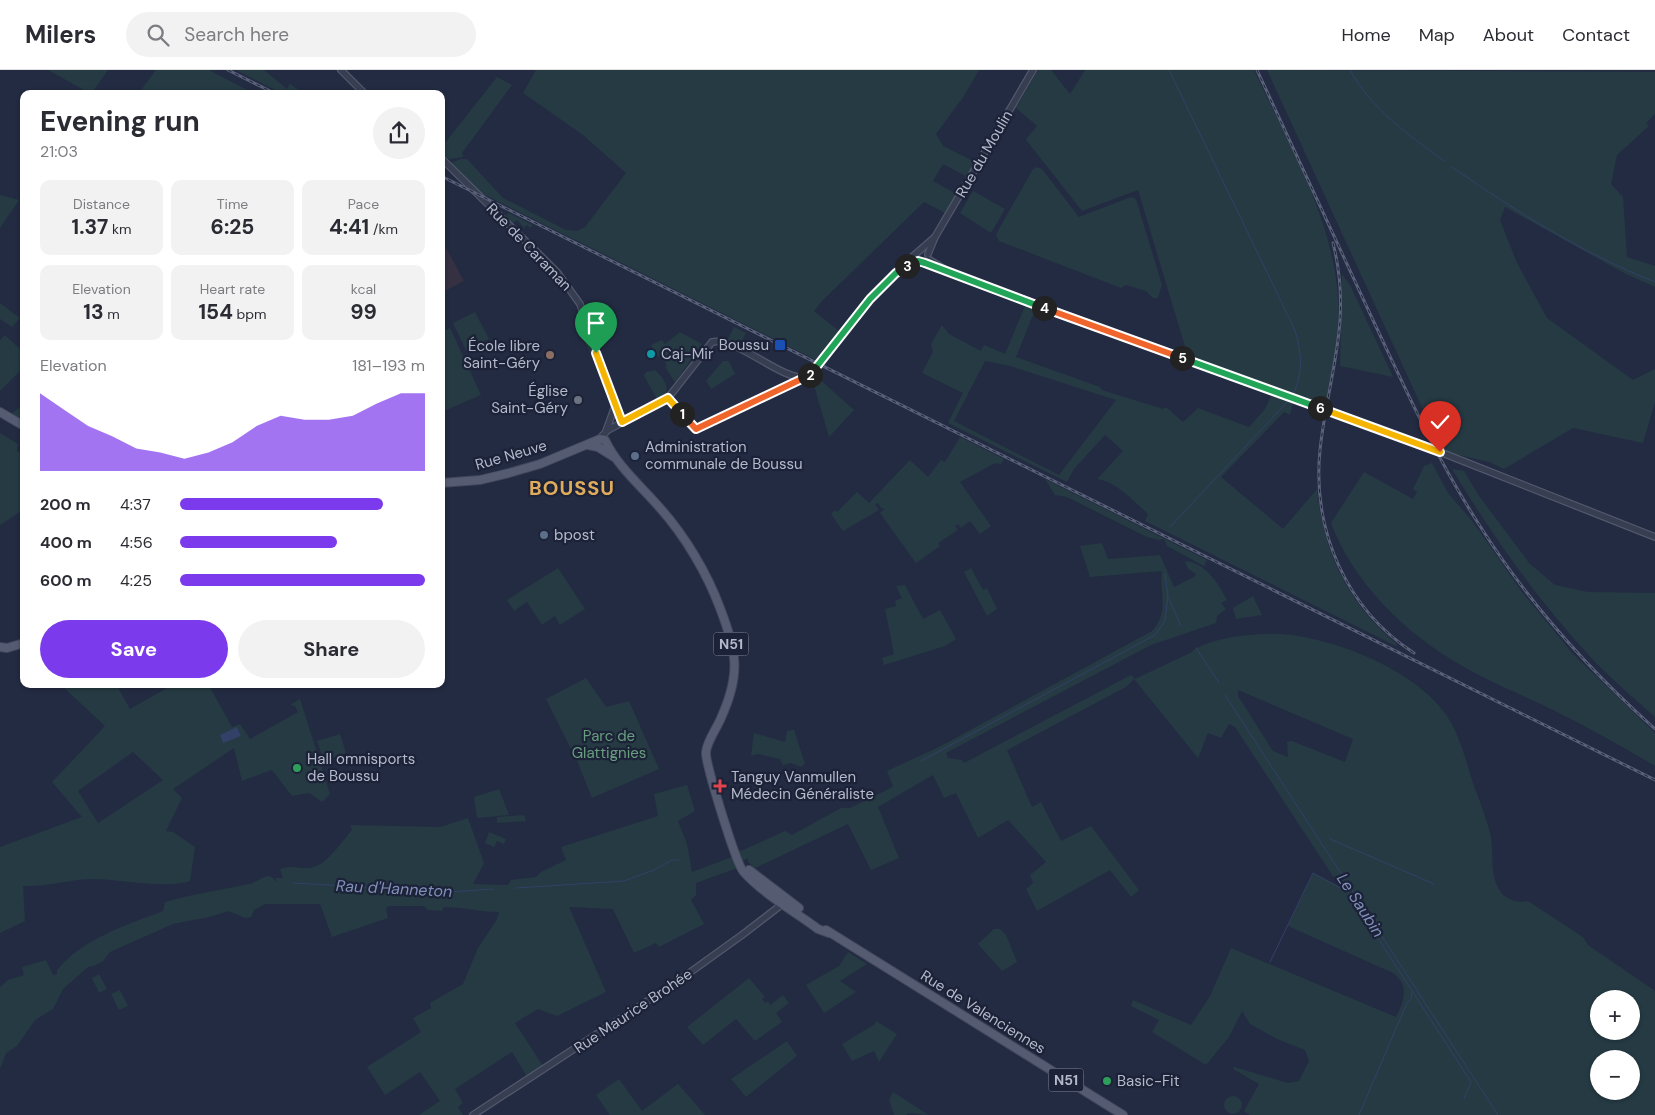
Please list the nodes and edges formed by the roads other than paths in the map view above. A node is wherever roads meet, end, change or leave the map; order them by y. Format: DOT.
graph roads {
  1 [pos="341,70"];
  2 [pos="1033,70"];
  3 [pos="361,90"];
  4 [pos="445,162"];
  5 [pos="935,238"];
  6 [pos="919,253"];
  7 [pos="927,258"];
  8 [pos="918,261"];
  9 [pos="896,273"];
  10 [pos="810,376"];
  11 [pos="668,398"];
  12 [pos="615,406"];
  13 [pos="0,411"];
  14 [pos="622,422"];
  15 [pos="20,424"];
  16 [pos="607,431"];
  17 [pos="601,443"];
  18 [pos="445,483"];
  19 [pos="1655,537"];
  20 [pos="20,644"];
  21 [pos="0,647"];
  22 [pos="785,901"];
  23 [pos="473,1115"];
  24 [pos="1123,1115"];
  1 -- 3 [label="street"];
  2 -- 5 [label="street, Rue du Moulin"];
  4 -- 12 [label="street, Rue de Caraman"];
  5 -- 6 [label="street, Rue du Moulin"];
  5 -- 7 [label="street, Rue du Moulin"];
  6 -- 7 [label="street"];
  6 -- 8 [label="street"];
  6 -- 9 [label="street, Rue du Moulin"];
  7 -- 8 [label="street"];
  7 -- 19 [label="street"];
  8 -- 9 [label="street, Rue du Moulin"];
  9 -- 10 [label="street, Rue du Moulin"];
  10 -- 11 [label="street, Rue du Moulin"];
  10 -- 11 [label="street"];
  11 -- 14 [label="street"];
  12 -- 14 [label="street, Rue de Caraman"];
  12 -- 16 [label="street"];
  13 -- 15 [label="main road"];
  14 -- 16 [label="street"];
  16 -- 17 [label="street"];
  17 -- 18 [label="main road, Rue Neuve / N51"];
  17 -- 22 [label="main road, Rue de Valenciennes / N51"];
  20 -- 21 [label="main road"];
  22 -- 23 [label="street, Rue Maurice Brohée"];
  22 -- 24 [label="main road, Rue de Valenciennes / N51"];
}
